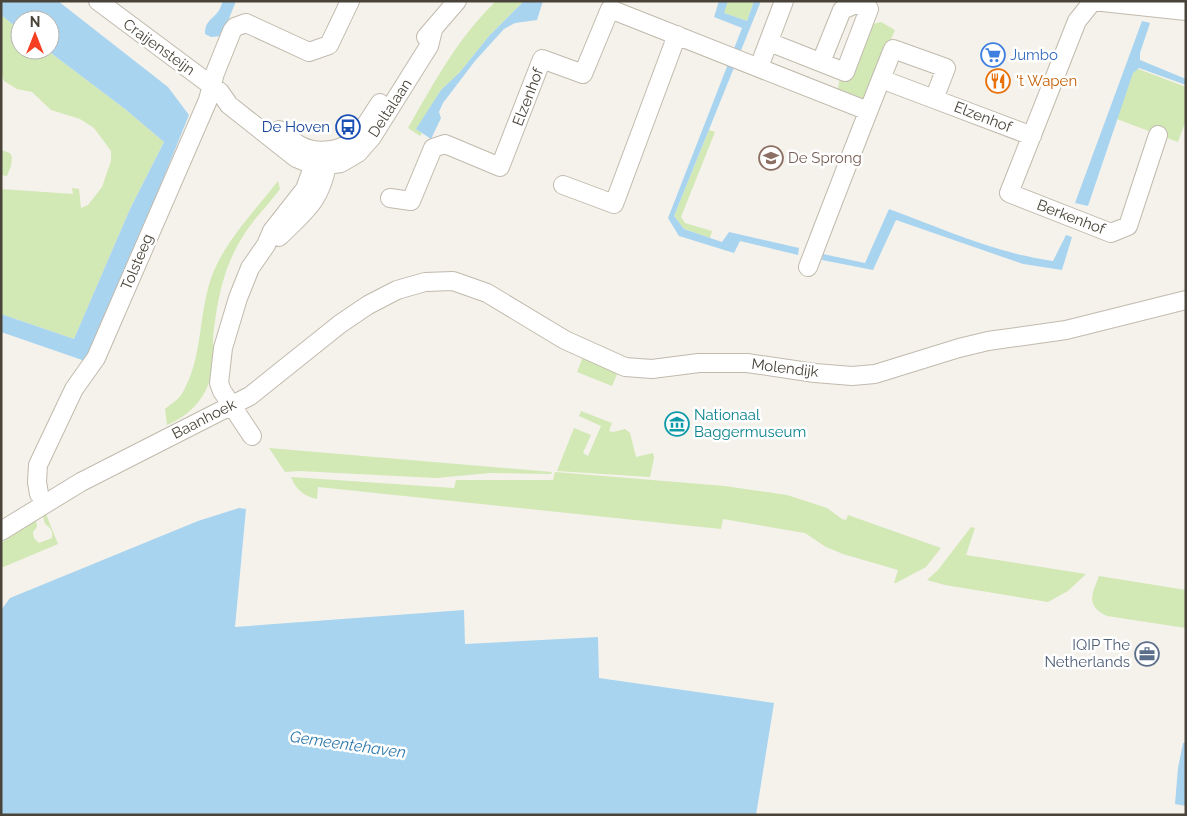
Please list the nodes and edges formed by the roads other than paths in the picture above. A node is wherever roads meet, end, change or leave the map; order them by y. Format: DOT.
graph roads {
  1 [pos="98,1"];
  2 [pos="350,1"];
  3 [pos="457,1"];
  4 [pos="784,1"];
  5 [pos="1186,11"];
  6 [pos="677,35"];
  7 [pos="769,42"];
  8 [pos="821,62"];
  9 [pos="759,67"];
  10 [pos="881,79"];
  11 [pos="216,89"];
  12 [pos="934,99"];
  13 [pos="868,110"];
  14 [pos="1158,135"];
  15 [pos="1032,136"];
  16 [pos="320,160"];
  17 [pos="563,185"];
  18 [pos="390,198"];
  19 [pos="808,267"];
  20 [pos="397,290"];
  21 [pos="1186,300"];
  22 [pos="232,405"];
  23 [pos="252,436"];
  24 [pos="39,494"];
  25 [pos="1,531"];
  1 -- 11 [label="street, Craijensteijn"];
  2 -- 11 [label="street, Tolsteeg"];
  3 -- 16 [label="street, Deltalaan"];
  4 -- 7 [label="street"];
  5 -- 15 [label="street"];
  6 -- 9 [label="street, Elzenhof"];
  6 -- 17 [label="street"];
  6 -- 18 [label="street, Elzenhof"];
  7 -- 8 [label="street"];
  7 -- 9 [label="street"];
  9 -- 13 [label="street, Elzenhof"];
  10 -- 12 [label="street, Elzenhof"];
  10 -- 12 [label="street, Elzenhof"];
  10 -- 13 [label="street, Elzenhof"];
  11 -- 16 [label="street, Craijensteijn"];
  11 -- 24 [label="street, Tolsteeg"];
  12 -- 15 [label="street, Elzenhof"];
  13 -- 19 [label="street, Elzenhof"];
  14 -- 15 [label="street, Berkenhof"];
  16 -- 22 [label="street"];
  20 -- 21 [label="street, Molendijk"];
  20 -- 22 [label="street, Baanhoek"];
  22 -- 23 [label="street"];
  22 -- 25 [label="street, Baanhoek"];
}
